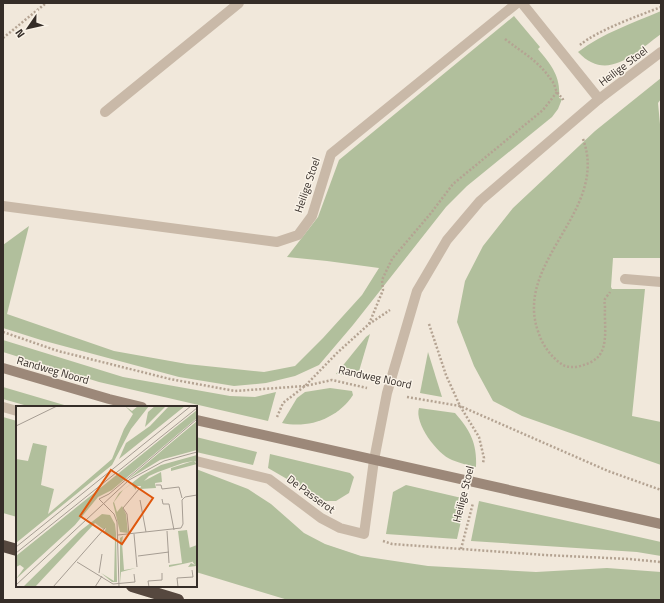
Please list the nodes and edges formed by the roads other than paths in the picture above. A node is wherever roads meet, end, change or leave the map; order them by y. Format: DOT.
graph roads {
  1 [pos="239,3"];
  2 [pos="517,3"];
  3 [pos="522,3"];
  4 [pos="661,52"];
  5 [pos="598,98"];
  6 [pos="105,112"];
  7 [pos="3,206"];
  8 [pos="625,280"];
  9 [pos="661,282"];
  10 [pos="3,368"];
  11 [pos="138,406"];
  12 [pos="3,407"];
  13 [pos="16,411"];
  14 [pos="197,420"];
  15 [pos="197,460"];
  16 [pos="374,460"];
  17 [pos="661,524"];
  18 [pos="3,546"];
  19 [pos="16,550"];
  20 [pos="135,587"];
  21 [pos="178,600"];
  1 -- 6 [label="street"];
  2 -- 7 [label="street, Heilige Stoel"];
  3 -- 5 [label="street, Heilige Stoel"];
  4 -- 5 [label="street, Heilige Stoel"];
  5 -- 16 [label="street, Heilige Stoel"];
  8 -- 9 [label="street"];
  10 -- 11 [label="main road, Randweg Noord"];
  12 -- 13 [label="street"];
  14 -- 16 [label="main road"];
  15 -- 16 [label="street, De Passerot"];
  16 -- 17 [label="main road"];
  18 -- 19 [label="highway"];
  20 -- 21 [label="highway"];
}
